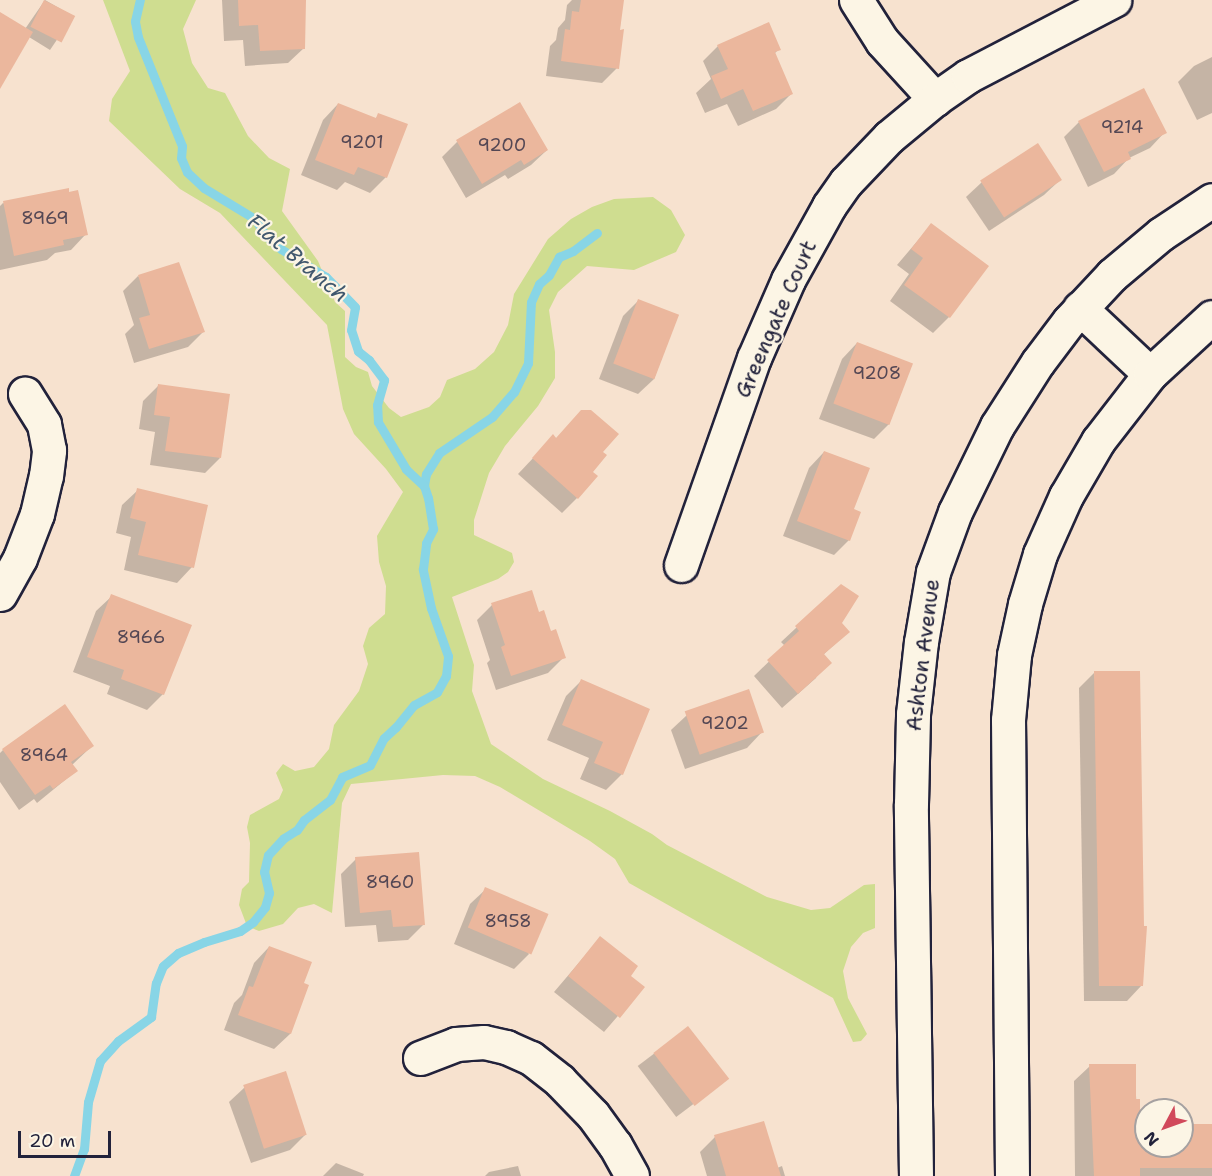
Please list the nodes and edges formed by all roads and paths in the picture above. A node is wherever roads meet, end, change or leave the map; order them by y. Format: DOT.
graph roads {
  1 [pos="856,0"];
  2 [pos="1114,0"];
  3 [pos="935,99"];
  4 [pos="1212,200"];
  5 [pos="1080,308"];
  6 [pos="1212,317"];
  7 [pos="1150,374"];
  8 [pos="25,393"];
  9 [pos="681,565"];
  10 [pos="0,594"];
  11 [pos="420,1058"];
  12 [pos="632,1176"];
  13 [pos="916,1176"];
  14 [pos="1012,1176"];
  1 -- 3 [label="street"];
  2 -- 3 [label="street, Greengate Court"];
  3 -- 9 [label="street, Greengate Court"];
  4 -- 5 [label="street, Ashton Avenue"];
  5 -- 7 [label="street"];
  5 -- 13 [label="street, Ashton Avenue"];
  6 -- 7 [label="street"];
  7 -- 14 [label="street"];
  8 -- 10 [label="street"];
  11 -- 12 [label="street"];
}
